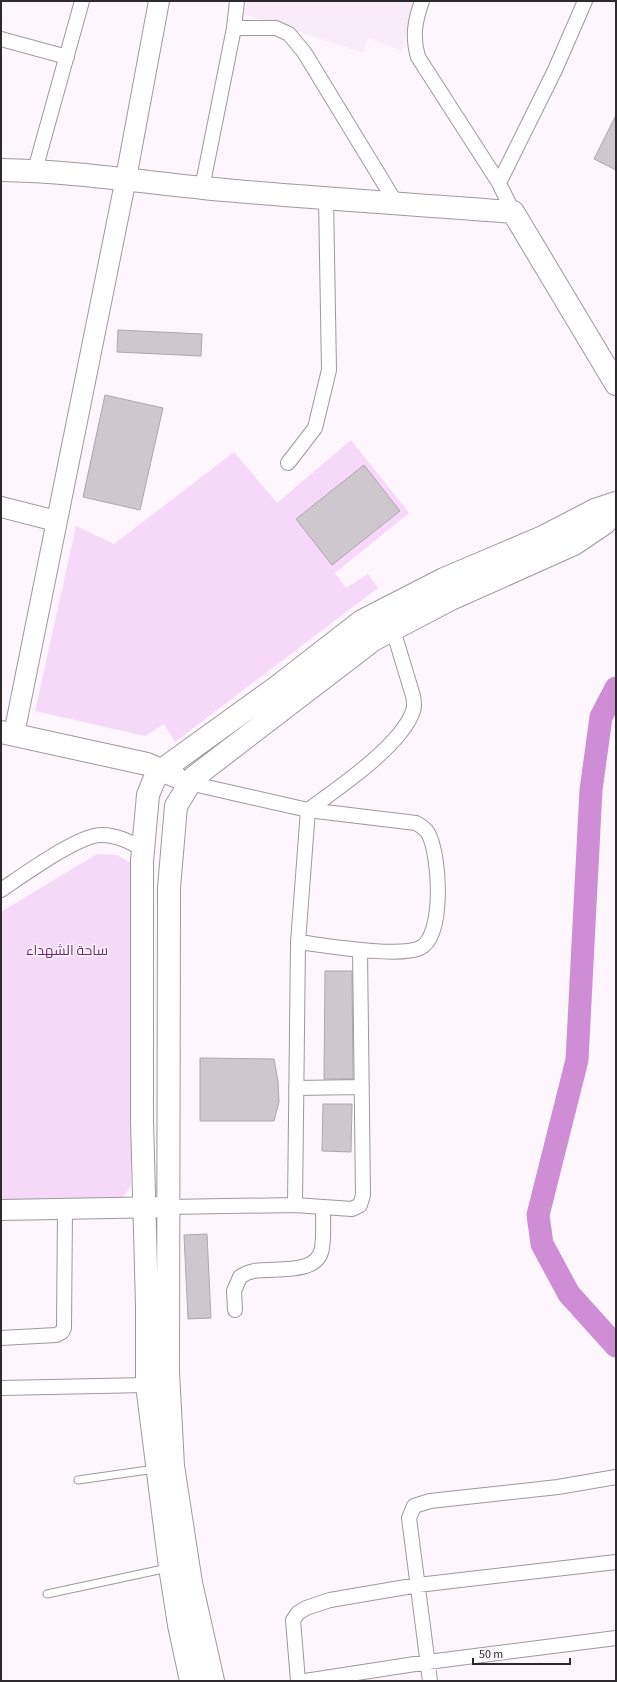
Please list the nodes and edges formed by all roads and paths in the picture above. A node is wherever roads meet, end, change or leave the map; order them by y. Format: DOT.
graph roads {
  1 [pos="82,1"];
  2 [pos="159,1"];
  3 [pos="237,1"];
  4 [pos="422,1"];
  5 [pos="585,1"];
  6 [pos="234,28"];
  7 [pos="1,39"];
  8 [pos="67,57"];
  9 [pos="1,170"];
  10 [pos="35,170"];
  11 [pos="126,178"];
  12 [pos="499,183"];
  13 [pos="202,188"];
  14 [pos="326,198"];
  15 [pos="396,203"];
  16 [pos="513,212"];
  17 [pos="616,384"];
  18 [pos="288,463"];
  19 [pos="616,503"];
  20 [pos="1,507"];
  21 [pos="56,521"];
  22 [pos="384,608"];
  23 [pos="394,628"];
  24 [pos="7,733"];
  25 [pos="162,770"];
  26 [pos="189,783"];
  27 [pos="308,810"];
  28 [pos="143,849"];
  29 [pos="1,890"];
  30 [pos="298,942"];
  31 [pos="360,950"];
  32 [pos="296,1088"];
  33 [pos="362,1088"];
  34 [pos="142,1120"];
  35 [pos="168,1123"];
  36 [pos="295,1205"];
  37 [pos="168,1207"];
  38 [pos="323,1207"];
  39 [pos="145,1208"];
  40 [pos="65,1209"];
  41 [pos="1,1210"];
  42 [pos="235,1310"];
  43 [pos="1,1338"];
  44 [pos="147,1385"];
  45 [pos="1,1388"];
  46 [pos="165,1468"];
  47 [pos="616,1477"];
  48 [pos="78,1480"];
  49 [pos="616,1562"];
  50 [pos="170,1567"];
  51 [pos="418,1585"];
  52 [pos="47,1594"];
  53 [pos="616,1638"];
  54 [pos="428,1662"];
  55 [pos="191,1681"];
  56 [pos="212,1681"];
  57 [pos="298,1681"];
  58 [pos="305,1681"];
  59 [pos="430,1681"];
  1 -- 8 [label="street"];
  2 -- 11 [label="main road"];
  3 -- 6 [label="street"];
  4 -- 12 [label="street"];
  5 -- 12 [label="street"];
  6 -- 13 [label="street"];
  6 -- 15 [label="street"];
  7 -- 8 [label="street"];
  8 -- 10 [label="street"];
  9 -- 10 [label="main road"];
  10 -- 11 [label="main road"];
  11 -- 13 [label="main road"];
  11 -- 21 [label="main road"];
  12 -- 16 [label="street"];
  13 -- 14 [label="main road"];
  14 -- 15 [label="main road"];
  14 -- 18 [label="street"];
  15 -- 16 [label="main road"];
  16 -- 17 [label="main road"];
  19 -- 22 [label="main road"];
  19 -- 23 [label="main road"];
  20 -- 21 [label="main road"];
  21 -- 24 [label="main road"];
  22 -- 23 [label="street"];
  22 -- 25 [label="main road"];
  23 -- 26 [label="main road"];
  23 -- 27 [label="street"];
  24 -- 25 [label="main road"];
  25 -- 26 [label="main road"];
  25 -- 28 [label="main road"];
  26 -- 27 [label="street"];
  26 -- 35 [label="main road"];
  27 -- 30 [label="street"];
  27 -- 31 [label="street"];
  28 -- 29 [label="street"];
  28 -- 34 [label="main road"];
  30 -- 31 [label="street"];
  30 -- 32 [label="street"];
  31 -- 33 [label="street"];
  32 -- 33 [label="street"];
  32 -- 36 [label="street"];
  33 -- 38 [label="street"];
  34 -- 35 [label="main road"];
  34 -- 39 [label="main road"];
  35 -- 37 [label="main road"];
  36 -- 37 [label="street"];
  36 -- 38 [label="street"];
  37 -- 39 [label="main road"];
  37 -- 46 [label="main road"];
  38 -- 42 [label="street"];
  39 -- 40 [label="main road"];
  39 -- 44 [label="main road"];
  40 -- 41 [label="main road"];
  40 -- 43 [label="street"];
  44 -- 45 [label="street"];
  44 -- 46 [label="main road"];
  46 -- 48 [label="lane"];
  46 -- 50 [label="main road"];
  46 -- 56 [label="main road"];
  47 -- 51 [label="street"];
  49 -- 51 [label="street"];
  50 -- 52 [label="lane"];
  50 -- 55 [label="main road"];
  51 -- 54 [label="street"];
  51 -- 57 [label="street"];
  53 -- 54 [label="street"];
  54 -- 58 [label="street"];
  54 -- 59 [label="street"];
}
